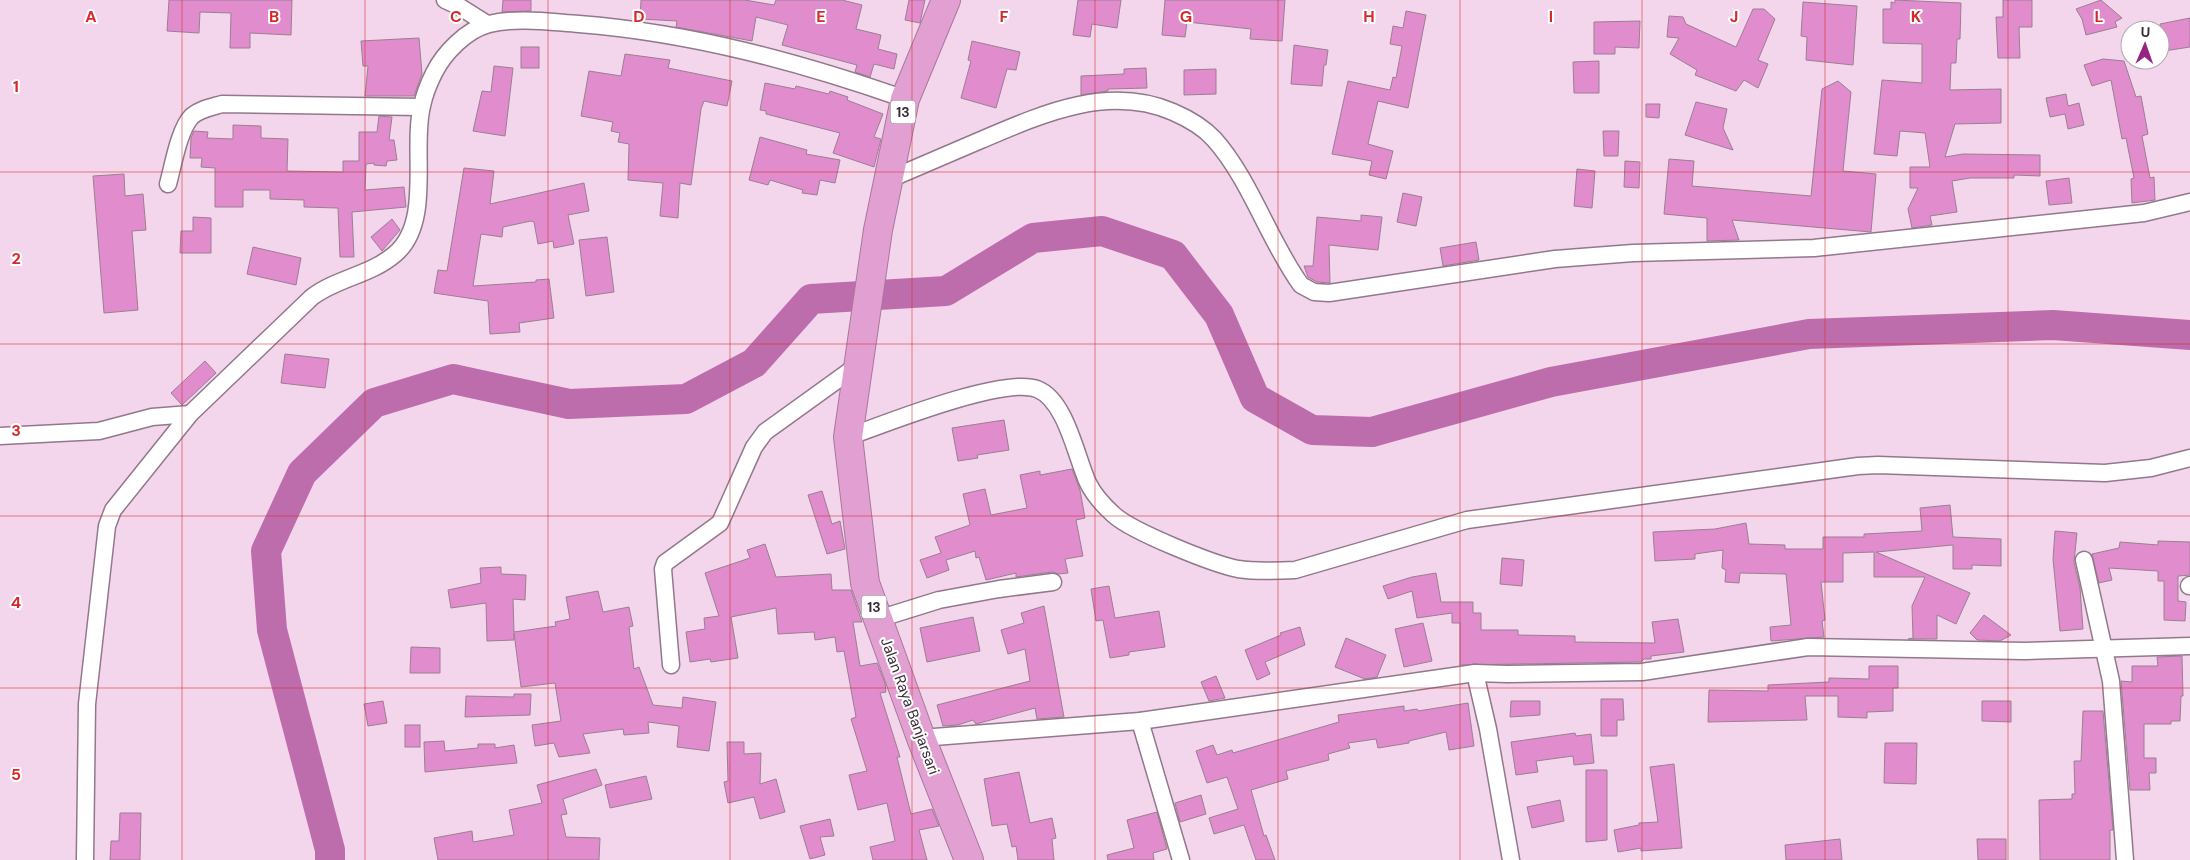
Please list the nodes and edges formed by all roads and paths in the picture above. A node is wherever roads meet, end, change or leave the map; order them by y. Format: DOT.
graph roads {
  1 [pos="445,0"];
  2 [pos="946,0"];
  3 [pos="487,24"];
  4 [pos="905,99"];
  5 [pos="421,107"];
  6 [pos="890,179"];
  7 [pos="168,184"];
  8 [pos="2190,202"];
  9 [pos="860,353"];
  10 [pos="190,414"];
  11 [pos="0,436"];
  12 [pos="848,437"];
  13 [pos="2190,458"];
  14 [pos="2084,560"];
  15 [pos="1054,582"];
  16 [pos="878,619"];
  17 [pos="2190,646"];
  18 [pos="2104,647"];
  19 [pos="671,665"];
  20 [pos="1475,673"];
  21 [pos="1140,721"];
  22 [pos="921,738"];
  23 [pos="85,860"];
  24 [pos="969,860"];
  25 [pos="1181,860"];
  26 [pos="1511,860"];
  27 [pos="2125,860"];
  1 -- 3 [label="street"];
  2 -- 4 [label="highway, 13"];
  3 -- 4 [label="street"];
  3 -- 5 [label="street"];
  4 -- 6 [label="highway, 13"];
  5 -- 7 [label="street"];
  5 -- 10 [label="street"];
  6 -- 8 [label="street"];
  6 -- 9 [label="highway, 13"];
  9 -- 12 [label="highway, Jalan Raya Banjarsari / 13"];
  9 -- 19 [label="street"];
  10 -- 11 [label="street"];
  10 -- 23 [label="street"];
  12 -- 13 [label="street"];
  12 -- 16 [label="highway, Jalan Raya Banjarsari / 13"];
  14 -- 18 [label="street"];
  15 -- 16 [label="street"];
  16 -- 22 [label="highway, Jalan Raya Banjarsari / 13"];
  17 -- 18 [label="street"];
  18 -- 20 [label="street"];
  18 -- 27 [label="street"];
  20 -- 21 [label="street"];
  20 -- 26 [label="street"];
  21 -- 22 [label="street"];
  21 -- 25 [label="street"];
  22 -- 24 [label="highway, Jalan Raya Banjarsari / 13"];
}
